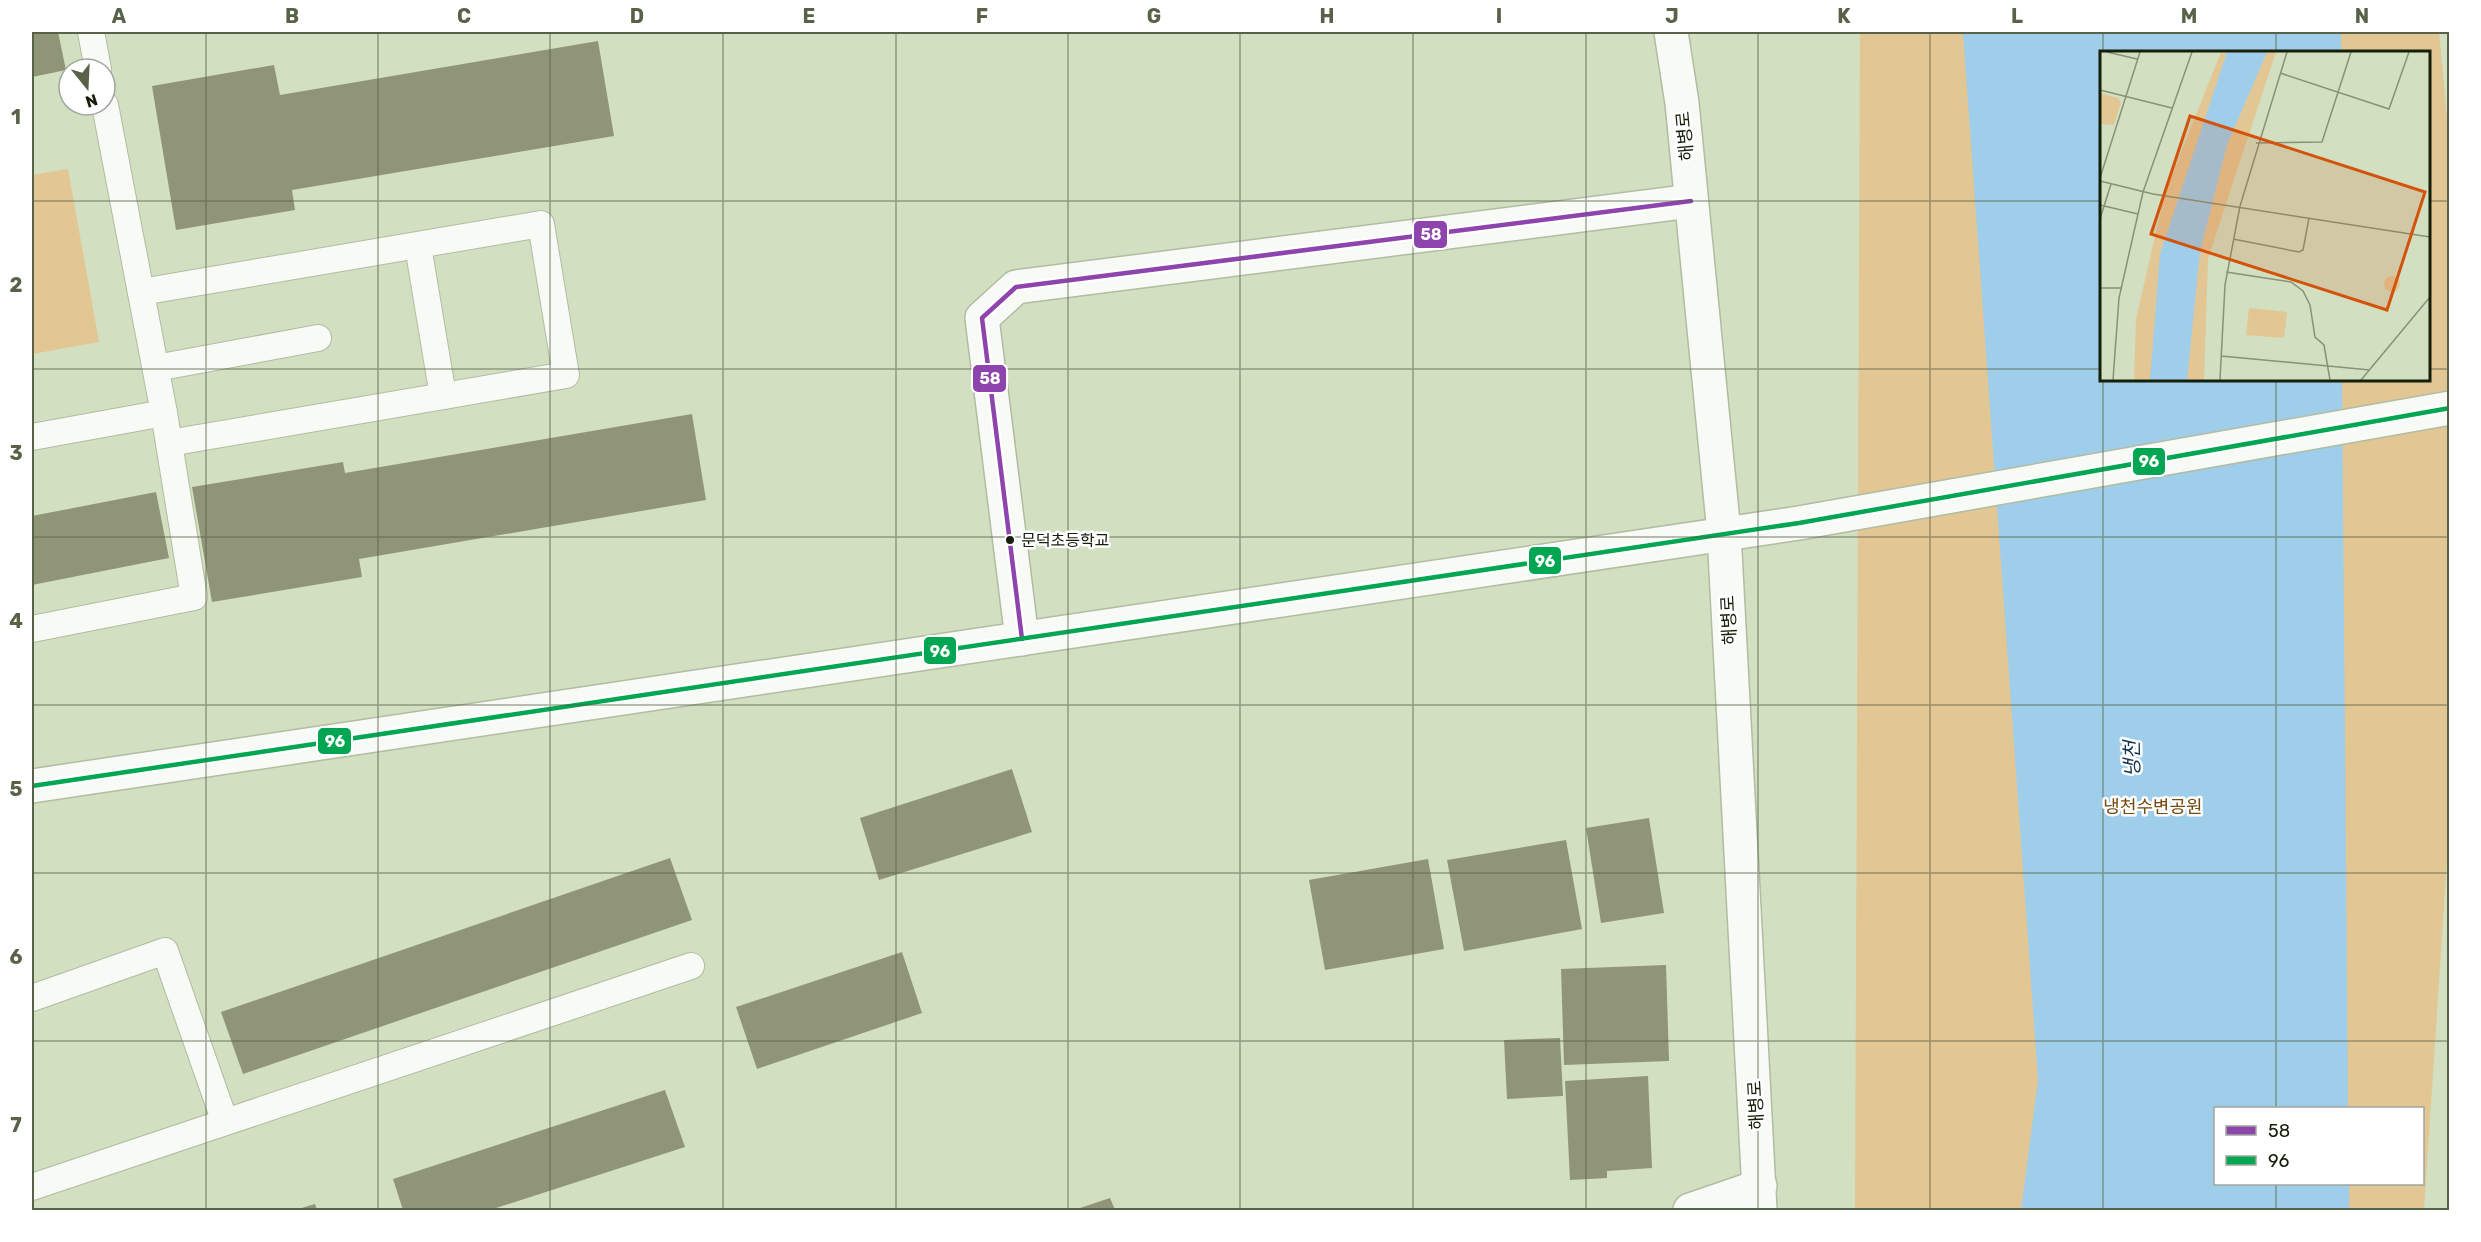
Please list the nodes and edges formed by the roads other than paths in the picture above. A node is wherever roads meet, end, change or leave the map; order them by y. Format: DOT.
graph roads {
  1 [pos="91,32"];
  2 [pos="1671,32"];
  3 [pos="96,57"];
  4 [pos="107,117"];
  5 [pos="1691,201"];
  6 [pos="418,246"];
  7 [pos="141,292"];
  8 [pos="318,338"];
  9 [pos="156,368"];
  10 [pos="443,396"];
  11 [pos="2450,408"];
  12 [pos="164,413"];
  13 [pos="32,437"];
  14 [pos="169,443"];
  15 [pos="1724,533"];
  16 [pos="32,629"];
  17 [pos="1022,639"];
  18 [pos="32,786"];
  19 [pos="691,966"];
  20 [pos="32,998"];
  21 [pos="225,1122"];
  22 [pos="32,1187"];
  23 [pos="1760,1198"];
  24 [pos="1690,1210"];
  1 -- 3 [label="lane"];
  2 -- 5 [label="main road, 해병로"];
  4 -- 7 [label="lane"];
  5 -- 15 [label="main road, 해병로"];
  5 -- 17 [label="main road"];
  6 -- 7 [label="lane"];
  6 -- 10 [label="lane"];
  6 -- 10 [label="lane"];
  7 -- 9 [label="lane"];
  8 -- 9 [label="lane"];
  9 -- 12 [label="lane"];
  10 -- 14 [label="lane"];
  11 -- 15 [label="main road"];
  12 -- 13 [label="lane"];
  12 -- 14 [label="lane"];
  14 -- 16 [label="lane"];
  15 -- 17 [label="main road"];
  15 -- 23 [label="main road, 해병로"];
  17 -- 18 [label="main road"];
  19 -- 21 [label="lane"];
  20 -- 21 [label="lane"];
  21 -- 22 [label="lane"];
  23 -- 24 [label="main road"];
}
